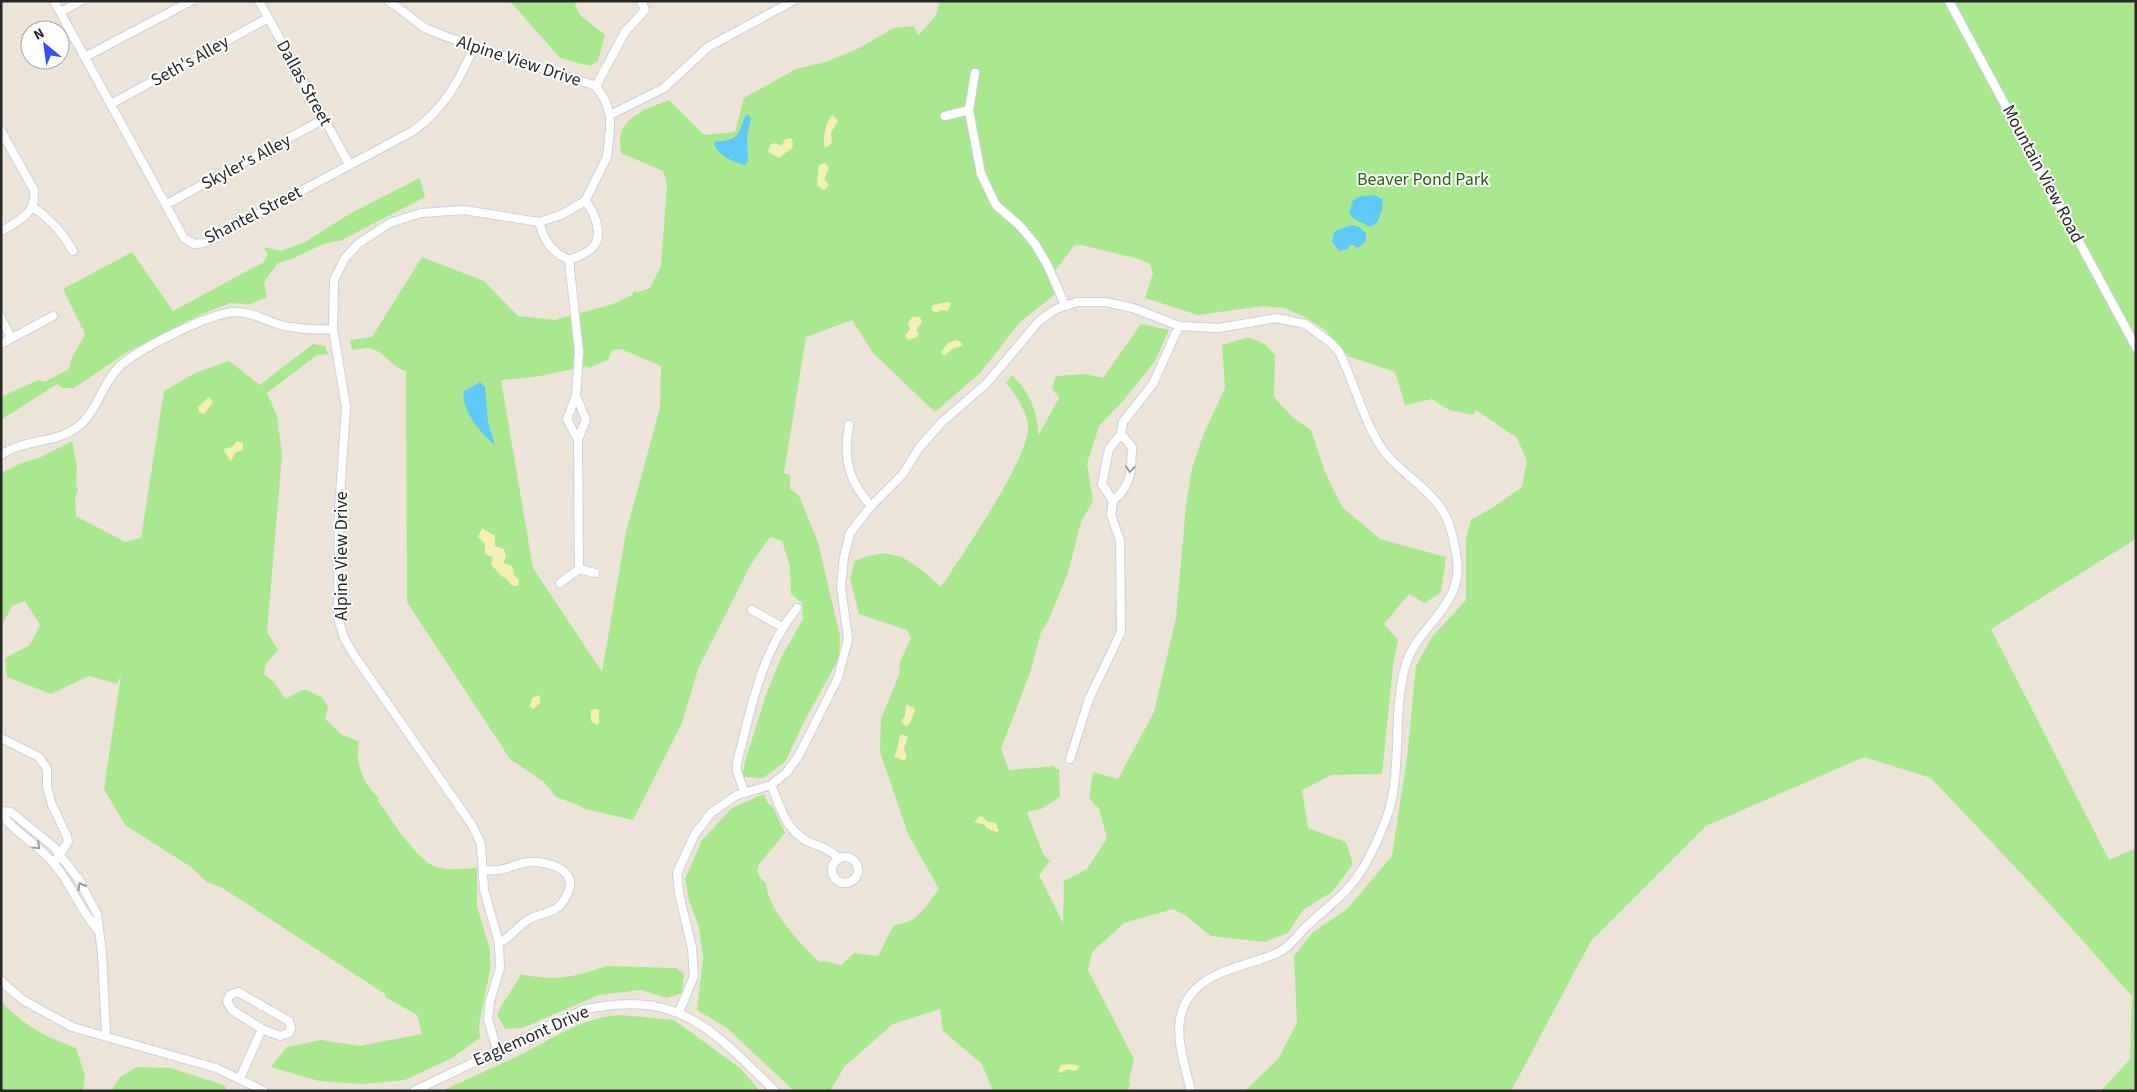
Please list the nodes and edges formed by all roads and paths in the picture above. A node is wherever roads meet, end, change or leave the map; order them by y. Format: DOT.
graph roads {
  1 [pos="54,1"];
  2 [pos="81,1"];
  3 [pos="191,1"];
  4 [pos="259,1"];
  5 [pos="389,1"];
  6 [pos="641,1"];
  7 [pos="793,1"];
  8 [pos="1949,1"];
  9 [pos="60,12"];
  10 [pos="268,18"];
  11 [pos="474,47"];
  12 [pos="85,57"];
  13 [pos="975,73"];
  14 [pos="596,86"];
  15 [pos="111,104"];
  16 [pos="969,110"];
  17 [pos="610,115"];
  18 [pos="945,116"];
  19 [pos="324,120"];
  20 [pos="1,131"];
  21 [pos="350,164"];
  22 [pos="585,201"];
  23 [pos="167,204"];
  24 [pos="33,207"];
  25 [pos="539,222"];
  26 [pos="1,231"];
  27 [pos="73,251"];
  28 [pos="569,260"];
  29 [pos="1066,305"];
  30 [pos="53,316"];
  31 [pos="1,318"];
  32 [pos="1179,326"];
  33 [pos="334,329"];
  34 [pos="11,338"];
  35 [pos="1,344"];
  36 [pos="2136,347"];
  37 [pos="576,396"];
  38 [pos="849,425"];
  39 [pos="1121,434"];
  40 [pos="578,440"];
  41 [pos="1,455"];
  42 [pos="1113,501"];
  43 [pos="871,506"];
  44 [pos="579,569"];
  45 [pos="594,573"];
  46 [pos="560,583"];
  47 [pos="797,608"];
  48 [pos="752,610"];
  49 [pos="782,627"];
  50 [pos="1,738"];
  51 [pos="1070,759"];
  52 [pos="771,785"];
  53 [pos="744,791"];
  54 [pos="1,812"];
  55 [pos="61,856"];
  56 [pos="838,858"];
  57 [pos="54,863"];
  58 [pos="484,870"];
  59 [pos="98,930"];
  60 [pos="499,943"];
  61 [pos="1,981"];
  62 [pos="679,1012"];
  63 [pos="262,1029"];
  64 [pos="106,1035"];
  65 [pos="497,1050"];
  66 [pos="240,1078"];
  67 [pos="264,1091"];
  68 [pos="414,1091"];
  69 [pos="775,1091"];
  70 [pos="1191,1091"];
  1 -- 9 [label="street, Shantel Street"];
  2 -- 9 [label="street"];
  3 -- 12 [label="street"];
  4 -- 10 [label="street, Dallas Street"];
  5 -- 11 [label="street, Alpine View Drive"];
  6 -- 14 [label="street"];
  7 -- 17 [label="street"];
  8 -- 36 [label="street, Mountain View Road"];
  9 -- 12 [label="street, Shantel Street"];
  10 -- 15 [label="street, Seth's Alley"];
  10 -- 19 [label="street, Dallas Street"];
  11 -- 14 [label="street, Alpine View Drive"];
  11 -- 21 [label="street, Shantel Street"];
  12 -- 15 [label="street, Shantel Street"];
  13 -- 16 [label="street"];
  14 -- 17 [label="street, Alpine View Drive"];
  15 -- 23 [label="street, Shantel Street"];
  16 -- 18 [label="street"];
  16 -- 29 [label="street"];
  17 -- 22 [label="street, Alpine View Drive"];
  19 -- 21 [label="street, Dallas Street"];
  19 -- 23 [label="street, Skyler's Alley"];
  20 -- 24 [label="street"];
  21 -- 23 [label="street, Shantel Street"];
  22 -- 25 [label="street, Alpine View Drive"];
  22 -- 28 [label="street"];
  24 -- 26 [label="street"];
  24 -- 27 [label="street"];
  25 -- 28 [label="street"];
  25 -- 33 [label="street, Alpine View Drive"];
  28 -- 37 [label="street"];
  29 -- 32 [label="street"];
  29 -- 43 [label="street"];
  30 -- 34 [label="street"];
  31 -- 34 [label="street"];
  32 -- 39 [label="street"];
  32 -- 70 [label="street"];
  33 -- 41 [label="street"];
  33 -- 58 [label="street, Alpine View Drive"];
  34 -- 35 [label="street"];
  37 -- 40 [label="street"];
  37 -- 40 [label="street"];
  38 -- 43 [label="street"];
  39 -- 42 [label="street"];
  39 -- 42 [label="street, one-way"];
  40 -- 44 [label="street"];
  42 -- 51 [label="street"];
  43 -- 52 [label="street"];
  44 -- 45 [label="street"];
  44 -- 46 [label="street"];
  47 -- 49 [label="street"];
  48 -- 49 [label="street"];
  49 -- 53 [label="street"];
  50 -- 55 [label="street"];
  52 -- 53 [label="street"];
  52 -- 56 [label="street"];
  53 -- 62 [label="street"];
  54 -- 55 [label="street"];
  54 -- 57 [label="street, one-way"];
  55 -- 57 [label="street"];
  59 -- 55 [label="street, one-way"];
  57 -- 59 [label="street"];
  58 -- 60 [label="street, Alpine View Drive"];
  58 -- 60 [label="street"];
  59 -- 64 [label="street"];
  60 -- 65 [label="street, Alpine View Drive"];
  61 -- 64 [label="street"];
  62 -- 65 [label="street, Eaglemont Drive"];
  62 -- 69 [label="street, Eaglemont Drive"];
  63 -- 63 [label="street"];
  63 -- 66 [label="street"];
  64 -- 66 [label="street"];
  65 -- 68 [label="street, Eaglemont Drive"];
  66 -- 67 [label="street"];
}
